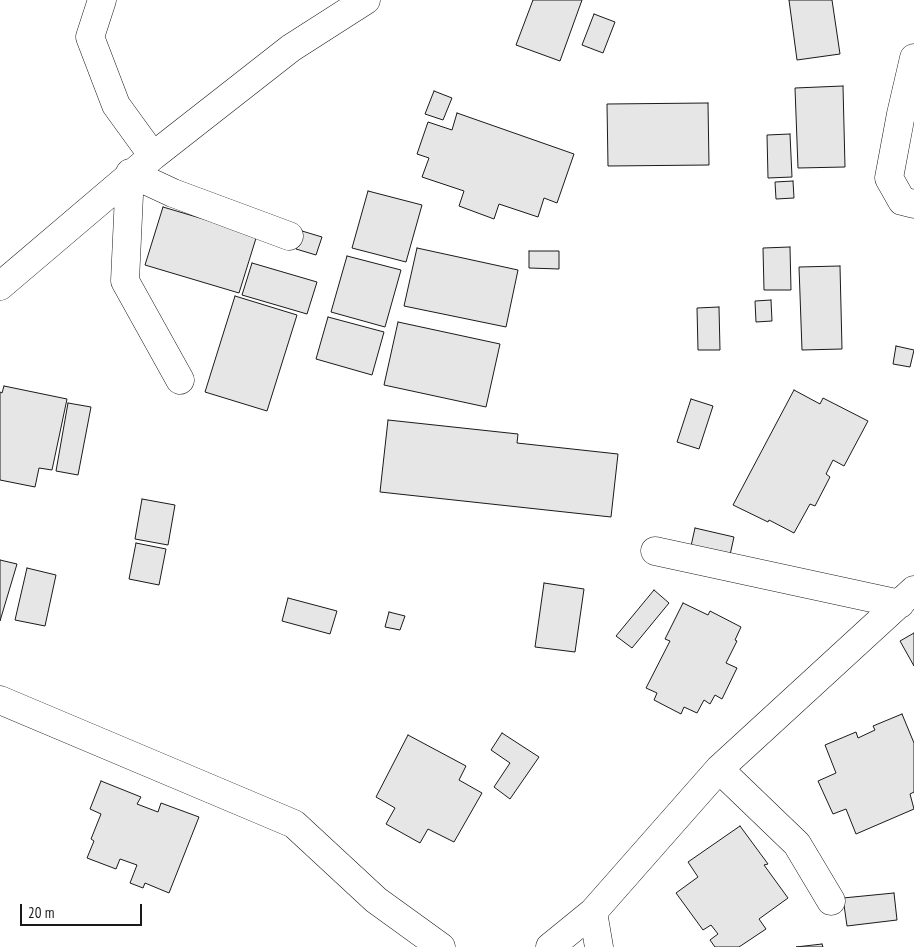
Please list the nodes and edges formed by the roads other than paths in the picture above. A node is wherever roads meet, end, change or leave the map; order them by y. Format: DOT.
graph roads {
  1 [pos="102,0"];
  2 [pos="366,0"];
  3 [pos="914,58"];
  4 [pos="153,156"];
  5 [pos="130,173"];
  6 [pos="914,204"];
  7 [pos="289,236"];
  8 [pos="0,286"];
  9 [pos="180,380"];
  10 [pos="655,551"];
  11 [pos="907,597"];
  12 [pos="0,700"];
  13 [pos="719,769"];
  14 [pos="831,901"];
  15 [pos="593,912"];
  16 [pos="441,947"];
  17 [pos="550,947"];
  18 [pos="599,947"];
  1 -- 4 [label="street"];
  2 -- 4 [label="street"];
  3 -- 6 [label="street"];
  4 -- 5 [label="street"];
  5 -- 7 [label="street"];
  5 -- 8 [label="street"];
  5 -- 9 [label="street"];
  10 -- 11 [label="street"];
  11 -- 13 [label="street"];
  12 -- 16 [label="street"];
  13 -- 14 [label="street"];
  13 -- 15 [label="street"];
  15 -- 17 [label="street"];
  15 -- 18 [label="street"];
}
